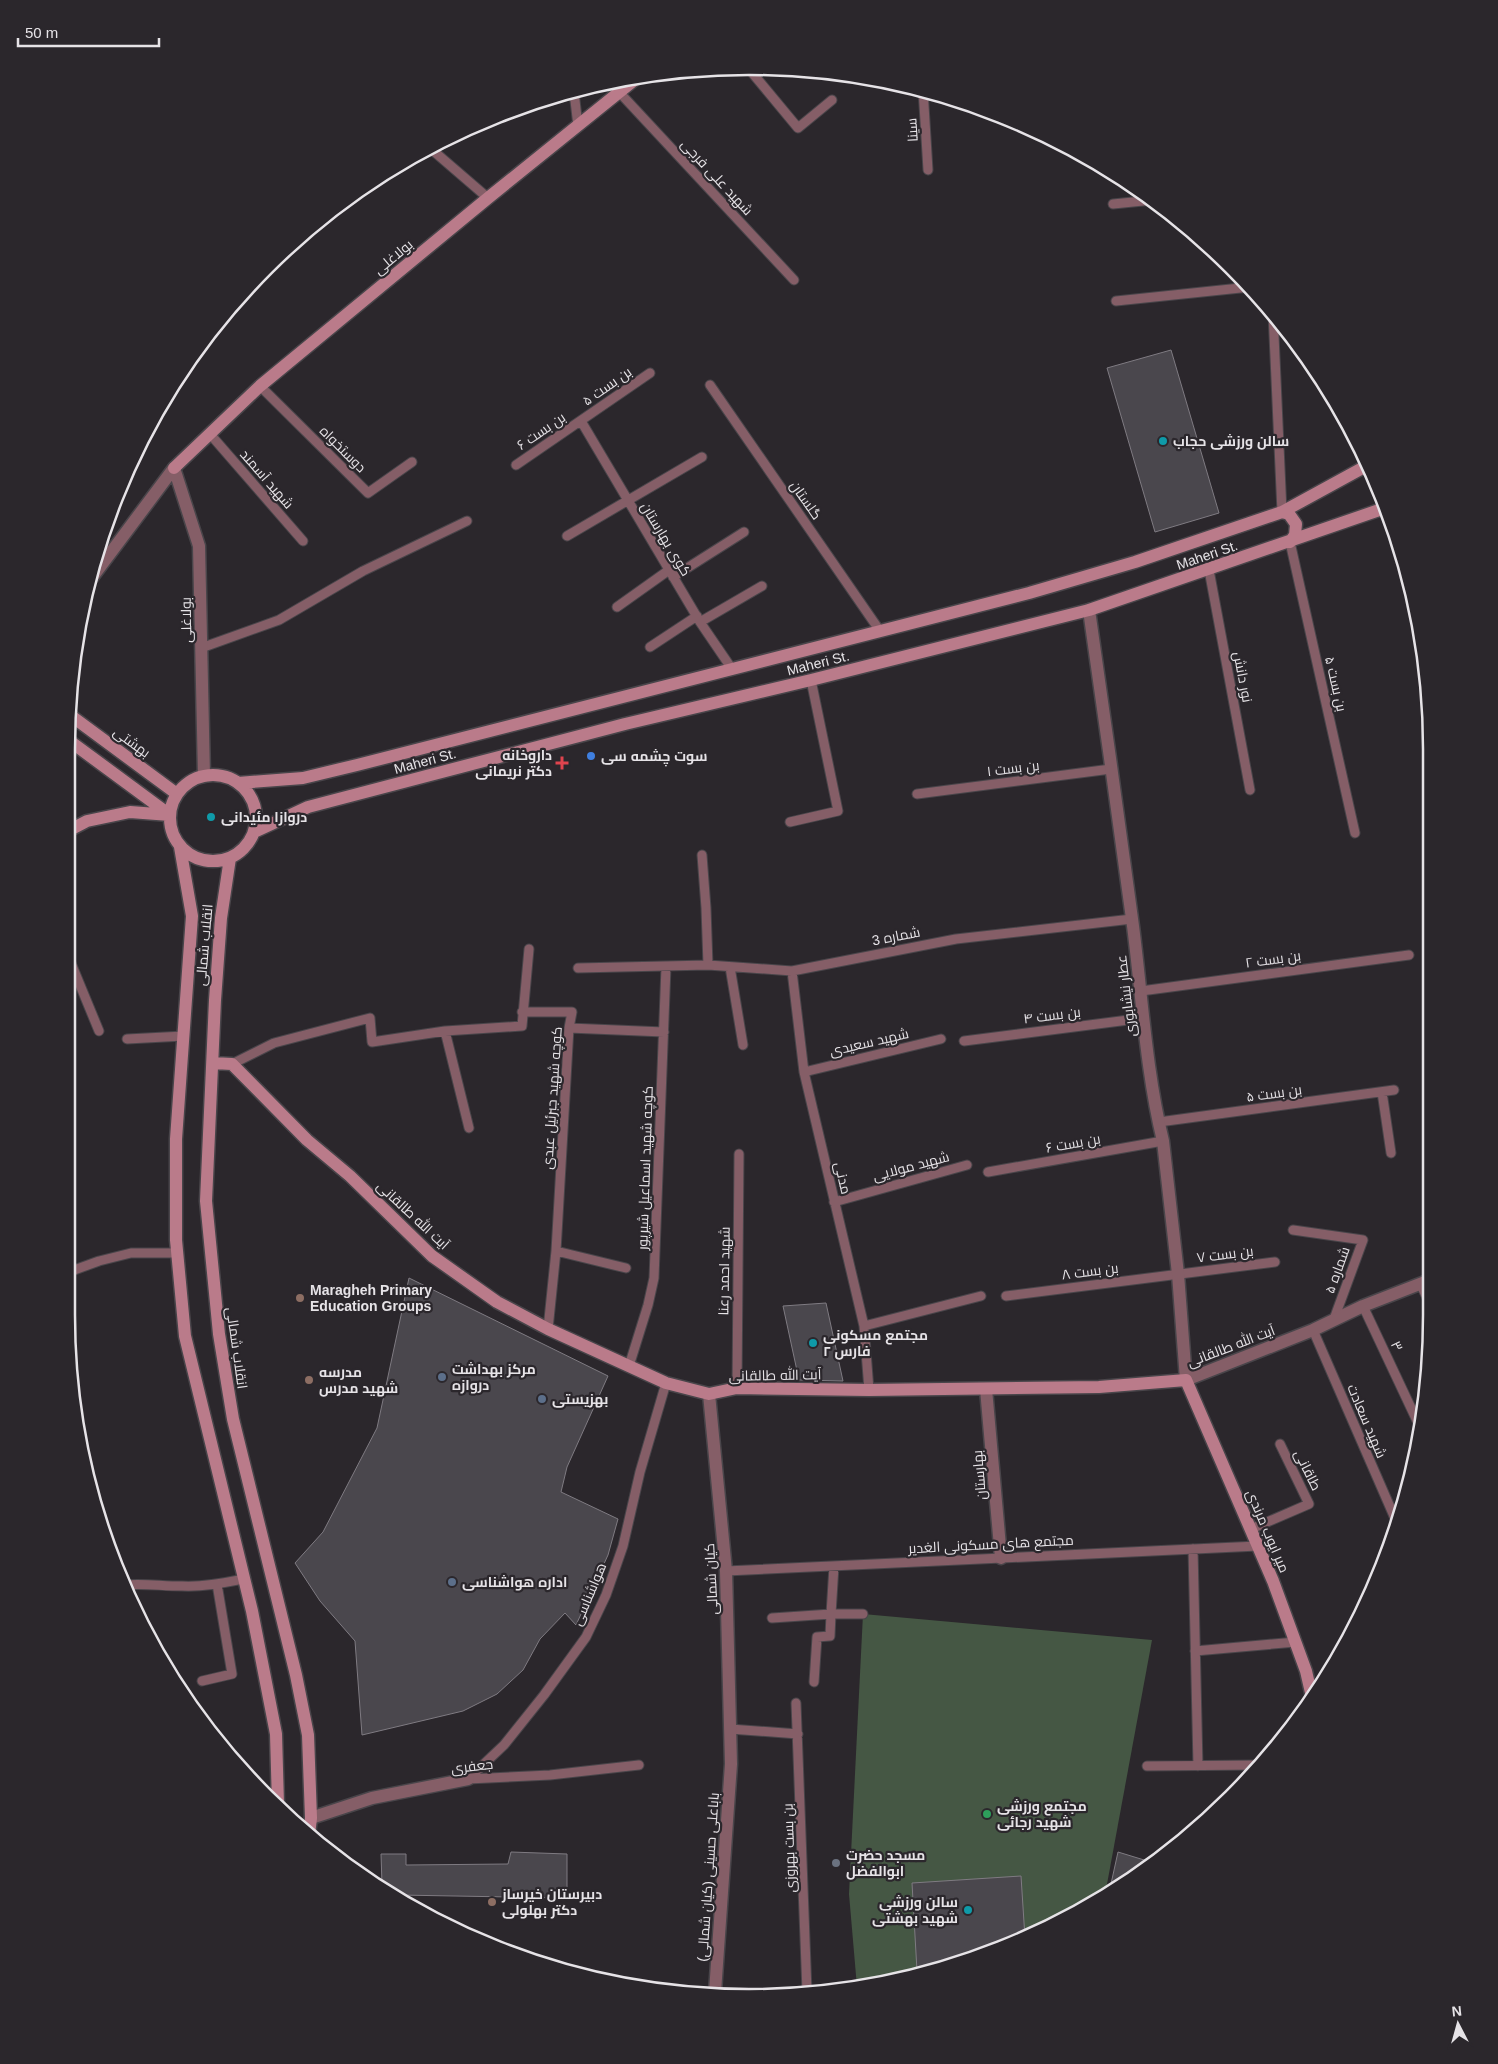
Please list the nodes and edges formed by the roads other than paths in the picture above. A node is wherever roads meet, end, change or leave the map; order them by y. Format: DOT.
graph roads {
  1 [pos="754,75"];
  2 [pos="627,86"];
  3 [pos="620,93"];
  4 [pos="575,98"];
  5 [pos="924,98"];
  6 [pos="832,100"];
  7 [pos="578,126"];
  8 [pos="436,153"];
  9 [pos="928,170"];
  10 [pos="488,198"];
  11 [pos="1141,201"];
  12 [pos="1113,204"];
  13 [pos="794,280"];
  14 [pos="1241,288"];
  15 [pos="1116,301"];
  16 [pos="1274,326"];
  17 [pos="650,373"];
  18 [pos="710,385"];
  19 [pos="260,386"];
  20 [pos="580,421"];
  21 [pos="210,434"];
  22 [pos="702,458"];
  23 [pos="412,462"];
  24 [pos="516,465"];
  25 [pos="174,468"];
  26 [pos="1361,469"];
  27 [pos="627,500"];
  28 [pos="1379,510"];
  29 [pos="1282,512"];
  30 [pos="467,521"];
  31 [pos="744,532"];
  32 [pos="567,536"];
  33 [pos="303,541"];
  34 [pos="1290,542"];
  35 [pos="101,566"];
  36 [pos="1209,570"];
  37 [pos="671,574"];
  38 [pos="762,586"];
  39 [pos="617,607"];
  40 [pos="1089,610"];
  41 [pos="699,619"];
  42 [pos="880,632"];
  43 [pos="650,647"];
  44 [pos="201,648"];
  45 [pos="732,669"];
  46 [pos="812,680"];
  47 [pos="76,719"];
  48 [pos="75,745"];
  49 [pos="1111,769"];
  50 [pos="204,776"];
  51 [pos="238,783"];
  52 [pos="1250,790"];
  53 [pos="177,794"];
  54 [pos="917,794"];
  55 [pos="170,815"];
  56 [pos="790,822"];
  57 [pos="75,827"];
  58 [pos="254,832"];
  59 [pos="1355,833"];
  60 [pos="180,847"];
  61 [pos="702,855"];
  62 [pos="230,858"];
  63 [pos="1132,919"];
  64 [pos="529,949"];
  65 [pos="1409,955"];
  66 [pos="708,965"];
  67 [pos="666,967"];
  68 [pos="730,967"];
  69 [pos="578,968"];
  70 [pos="792,971"];
  71 [pos="75,973"];
  72 [pos="1141,991"];
  73 [pos="522,1012"];
  74 [pos="1144,1018"];
  75 [pos="569,1028"];
  76 [pos="100,1031"];
  77 [pos="445,1031"];
  78 [pos="664,1032"];
  79 [pos="184,1036"];
  80 [pos="127,1039"];
  81 [pos="941,1039"];
  82 [pos="964,1040"];
  83 [pos="743,1045"];
  84 [pos="213,1063"];
  85 [pos="232,1064"];
  86 [pos="804,1072"];
  87 [pos="1394,1090"];
  88 [pos="1382,1092"];
  89 [pos="1158,1122"];
  90 [pos="469,1128"];
  91 [pos="1163,1140"];
  92 [pos="1391,1153"];
  93 [pos="740,1154"];
  94 [pos="967,1165"];
  95 [pos="988,1172"];
  96 [pos="834,1202"];
  97 [pos="1293,1230"];
  98 [pos="556,1251"];
  99 [pos="177,1253"];
  100 [pos="1275,1262"];
  101 [pos="626,1268"];
  102 [pos="75,1269"];
  103 [pos="1178,1274"];
  104 [pos="1423,1284"];
  105 [pos="981,1296"];
  106 [pos="1006,1296"];
  107 [pos="1363,1306"];
  108 [pos="1334,1320"];
  109 [pos="864,1326"];
  110 [pos="548,1329"];
  111 [pos="1313,1330"];
  112 [pos="629,1366"];
  113 [pos="1186,1380"];
  114 [pos="666,1383"];
  115 [pos="737,1388"];
  116 [pos="986,1389"];
  117 [pos="869,1390"];
  118 [pos="709,1394"];
  119 [pos="1415,1415"];
  120 [pos="1280,1444"];
  121 [pos="1393,1513"];
  122 [pos="1251,1529"];
  123 [pos="1258,1546"];
  124 [pos="1193,1549"];
  125 [pos="1001,1558"];
  126 [pos="834,1566"];
  127 [pos="726,1571"];
  128 [pos="244,1579"];
  129 [pos="131,1584"];
  130 [pos="217,1584"];
  131 [pos="831,1614"];
  132 [pos="863,1614"];
  133 [pos="772,1618"];
  134 [pos="1296,1642"];
  135 [pos="1195,1650"];
  136 [pos="202,1681"];
  137 [pos="814,1682"];
  138 [pos="1310,1688"];
  139 [pos="796,1703"];
  140 [pos="730,1728"];
  141 [pos="798,1734"];
  142 [pos="731,1764"];
  143 [pos="639,1765"];
  144 [pos="1250,1765"];
  145 [pos="1147,1766"];
  146 [pos="1198,1766"];
  147 [pos="468,1779"];
  148 [pos="278,1797"];
  149 [pos="311,1818"];
  150 [pos="310,1826"];
  151 [pos="807,1986"];
  152 [pos="715,1988"];
  1 -- 6 [label="lane"];
  2 -- 3 [label="street, بولاغلی"];
  3 -- 7 [label="street, بولاغلی"];
  3 -- 13 [label="lane, شهید علی فرجی"];
  4 -- 7 [label="lane"];
  5 -- 9 [label="lane, سینا"];
  7 -- 10 [label="street, بولاغلی"];
  8 -- 10 [label="lane"];
  10 -- 19 [label="street, بولاغلی"];
  11 -- 12 [label="lane"];
  14 -- 15 [label="lane"];
  16 -- 29 [label="lane"];
  17 -- 20 [label="lane, بن بست ۵"];
  18 -- 42 [label="lane, گلستان"];
  19 -- 21 [label="street, بولاغلی"];
  19 -- 23 [label="lane, دوستخواه"];
  20 -- 24 [label="lane, بن بست ۶"];
  20 -- 27 [label="lane, کوی بهارستان"];
  21 -- 25 [label="street, بولاغلی"];
  21 -- 33 [label="lane, شهید آسمند"];
  22 -- 27 [label="lane"];
  25 -- 35 [label="street, بولاغلی"];
  25 -- 44 [label="street, بولاغلی"];
  26 -- 29 [label="street, Maheri St."];
  27 -- 32 [label="lane"];
  27 -- 37 [label="lane, کوی بهارستان"];
  28 -- 34 [label="street, Maheri St."];
  29 -- 34 [label="street"];
  29 -- 42 [label="street, Maheri St."];
  30 -- 44 [label="lane"];
  31 -- 37 [label="lane"];
  34 -- 36 [label="street, Maheri St."];
  34 -- 59 [label="lane, بن بست ۵"];
  36 -- 40 [label="street, Maheri St."];
  36 -- 52 [label="lane, نور دانش"];
  37 -- 39 [label="lane"];
  37 -- 41 [label="lane, کوی بهارستان"];
  38 -- 41 [label="lane"];
  40 -- 46 [label="street, Maheri St."];
  40 -- 49 [label="street, عطار نیشابوری"];
  41 -- 43 [label="lane"];
  41 -- 45 [label="lane, کوی بهارستان"];
  42 -- 45 [label="street, Maheri St."];
  44 -- 50 [label="street, بولاغلی"];
  45 -- 51 [label="street, Maheri St."];
  46 -- 56 [label="lane"];
  46 -- 58 [label="street, Maheri St."];
  47 -- 53 [label="street, بهشتی"];
  48 -- 55 [label="street"];
  49 -- 54 [label="lane, بن بست ۱"];
  49 -- 63 [label="street, عطار نیشابوری"];
  50 -- 51 [label="street"];
  50 -- 53 [label="street"];
  51 -- 58 [label="street"];
  53 -- 55 [label="street"];
  55 -- 57 [label="street"];
  55 -- 60 [label="street"];
  58 -- 62 [label="street"];
  60 -- 62 [label="street"];
  60 -- 79 [label="street, انقلاب شمالی"];
  61 -- 66 [label="lane"];
  62 -- 84 [label="street, انقلاب شمالی"];
  63 -- 70 [label="lane, شماره 3"];
  63 -- 72 [label="street, عطار نیشابوری"];
  64 -- 73 [label="lane"];
  65 -- 72 [label="lane, بن بست ۲"];
  66 -- 67 [label="lane, شماره 3"];
  66 -- 68 [label="lane, شماره 3"];
  67 -- 69 [label="lane, شماره 3"];
  67 -- 78 [label="lane, کوچه شهید اسماعیل شیرپور"];
  68 -- 70 [label="lane, شماره 3"];
  68 -- 83 [label="lane"];
  70 -- 86 [label="lane, مدنی"];
  71 -- 76 [label="lane"];
  72 -- 74 [label="street, عطار نیشابوری"];
  73 -- 75 [label="lane, کوچه شهید جبرئیل عبدی"];
  73 -- 77 [label="lane"];
  74 -- 82 [label="lane, بن بست ۴"];
  74 -- 89 [label="street, عطار نیشابوری"];
  75 -- 78 [label="lane"];
  75 -- 98 [label="lane, کوچه شهید جبرئیل عبدی"];
  77 -- 85 [label="lane"];
  77 -- 90 [label="lane"];
  78 -- 112 [label="lane, کوچه شهید اسماعیل شیرپور"];
  79 -- 80 [label="lane"];
  79 -- 99 [label="street, انقلاب شمالی"];
  81 -- 86 [label="lane, شهید سعیدی"];
  84 -- 85 [label="street"];
  84 -- 149 [label="street, انقلاب شمالی"];
  85 -- 110 [label="street, آیت الله طالقانی"];
  86 -- 96 [label="lane, مدنی"];
  87 -- 88 [label="lane, بن بست ۵"];
  88 -- 89 [label="lane, بن بست ۵"];
  88 -- 92 [label="lane"];
  89 -- 91 [label="street, عطار نیشابوری"];
  91 -- 95 [label="lane, بن بست ۶"];
  91 -- 103 [label="street, عطار نیشابوری"];
  93 -- 115 [label="lane, شهید احمد رعنا"];
  94 -- 96 [label="lane, شهید مولایی"];
  96 -- 109 [label="lane, مدنی"];
  97 -- 108 [label="lane, شماره ۵"];
  98 -- 101 [label="lane"];
  98 -- 110 [label="lane, کوچه شهید جبرئیل عبدی"];
  99 -- 102 [label="lane"];
  99 -- 128 [label="street, انقلاب شمالی"];
  100 -- 103 [label="lane, بن بست ۷"];
  103 -- 106 [label="lane, بن بست ۸"];
  103 -- 113 [label="street, عطار نیشابوری"];
  104 -- 107 [label="street, آیت الله طالقانی"];
  105 -- 109 [label="lane"];
  107 -- 108 [label="street, آیت الله طالقانی"];
  107 -- 119 [label="lane, ۳"];
  108 -- 111 [label="street, آیت الله طالقانی"];
  109 -- 117 [label="lane, مدنی"];
  110 -- 112 [label="street, آیت الله طالقانی"];
  111 -- 113 [label="street, آیت الله طالقانی"];
  111 -- 121 [label="lane, شهید سعادت"];
  112 -- 114 [label="street, آیت الله طالقانی"];
  113 -- 116 [label="street, آیت الله طالقانی"];
  113 -- 122 [label="street, میر ایوب مرندی"];
  114 -- 118 [label="street, آیت الله طالقانی"];
  114 -- 147 [label="lane, هواشناسی"];
  115 -- 117 [label="street, آیت الله طالقانی"];
  115 -- 118 [label="street, آیت الله طالقانی"];
  116 -- 117 [label="street, آیت الله طالقانی"];
  116 -- 125 [label="street, بهارستان"];
  118 -- 127 [label="street, کیان شمالی"];
  120 -- 122 [label="lane, طاقانی"];
  122 -- 123 [label="street, میر ایوب مرندی"];
  123 -- 124 [label="lane, مجتمع های مسکونی الغدیر"];
  123 -- 134 [label="street, میر ایوب مرندی"];
  124 -- 125 [label="lane, مجتمع های مسکونی الغدیر"];
  124 -- 135 [label="lane"];
  125 -- 126 [label="lane, مجتمع های مسکونی الغدیر"];
  126 -- 127 [label="lane, مجتمع های مسکونی الغدیر"];
  126 -- 131 [label="lane"];
  127 -- 140 [label="street, کیان شمالی"];
  128 -- 130 [label="lane"];
  128 -- 148 [label="street, انقلاب شمالی"];
  129 -- 130 [label="lane"];
  130 -- 136 [label="lane"];
  131 -- 132 [label="lane"];
  131 -- 133 [label="lane"];
  131 -- 137 [label="lane"];
  134 -- 135 [label="lane"];
  134 -- 138 [label="street, میر ایوب مرندی"];
  135 -- 146 [label="lane"];
  139 -- 141 [label="lane, بن بست بهروزی"];
  140 -- 141 [label="lane"];
  140 -- 142 [label="street, کیان شمالی"];
  141 -- 151 [label="lane, بن بست بهروزی"];
  142 -- 152 [label="street, باباعلی حسینی (کیان شمالی)"];
  143 -- 147 [label="lane, جعفری"];
  144 -- 146 [label="lane"];
  145 -- 146 [label="lane"];
  147 -- 149 [label="street, جعفری"];
  149 -- 150 [label="street, انقلاب شمالی"];
}
